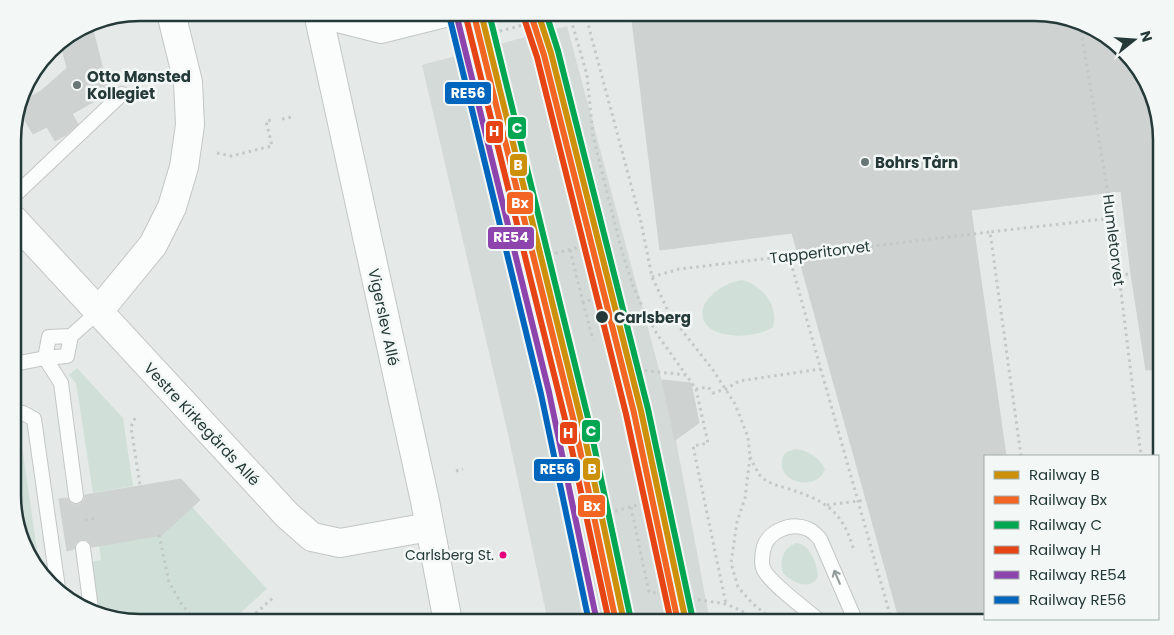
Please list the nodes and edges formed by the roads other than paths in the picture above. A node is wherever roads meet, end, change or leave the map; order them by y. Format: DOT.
graph roads {
  1 [pos="172,21"];
  2 [pos="321,21"];
  3 [pos="350,21"];
  4 [pos="411,21"];
  5 [pos="122,94"];
  6 [pos="22,189"];
  7 [pos="22,228"];
  8 [pos="98,312"];
  9 [pos="71,336"];
  10 [pos="45,358"];
  11 [pos="21,363"];
  12 [pos="21,413"];
  13 [pos="76,496"];
  14 [pos="429,527"];
  15 [pos="83,548"];
  16 [pos="57,579"];
  17 [pos="89,603"];
  18 [pos="811,613"];
  19 [pos="852,613"];
  20 [pos="446,614"];
  1 -- 8 [label="street"];
  2 -- 14 [label="street, Vigerslev Allé"];
  3 -- 4 [label="street"];
  5 -- 6 [label="lane"];
  7 -- 8 [label="street, Vestre Kirkegårds Allé"];
  8 -- 9 [label="lane"];
  8 -- 14 [label="street, Vestre Kirkegårds Allé"];
  9 -- 10 [label="lane"];
  9 -- 10 [label="lane"];
  10 -- 11 [label="lane"];
  10 -- 13 [label="lane"];
  12 -- 16 [label="lane"];
  14 -- 20 [label="street, Vigerslev Allé"];
  15 -- 17 [label="lane"];
  19 -- 18 [label="lane, one-way"];
}
